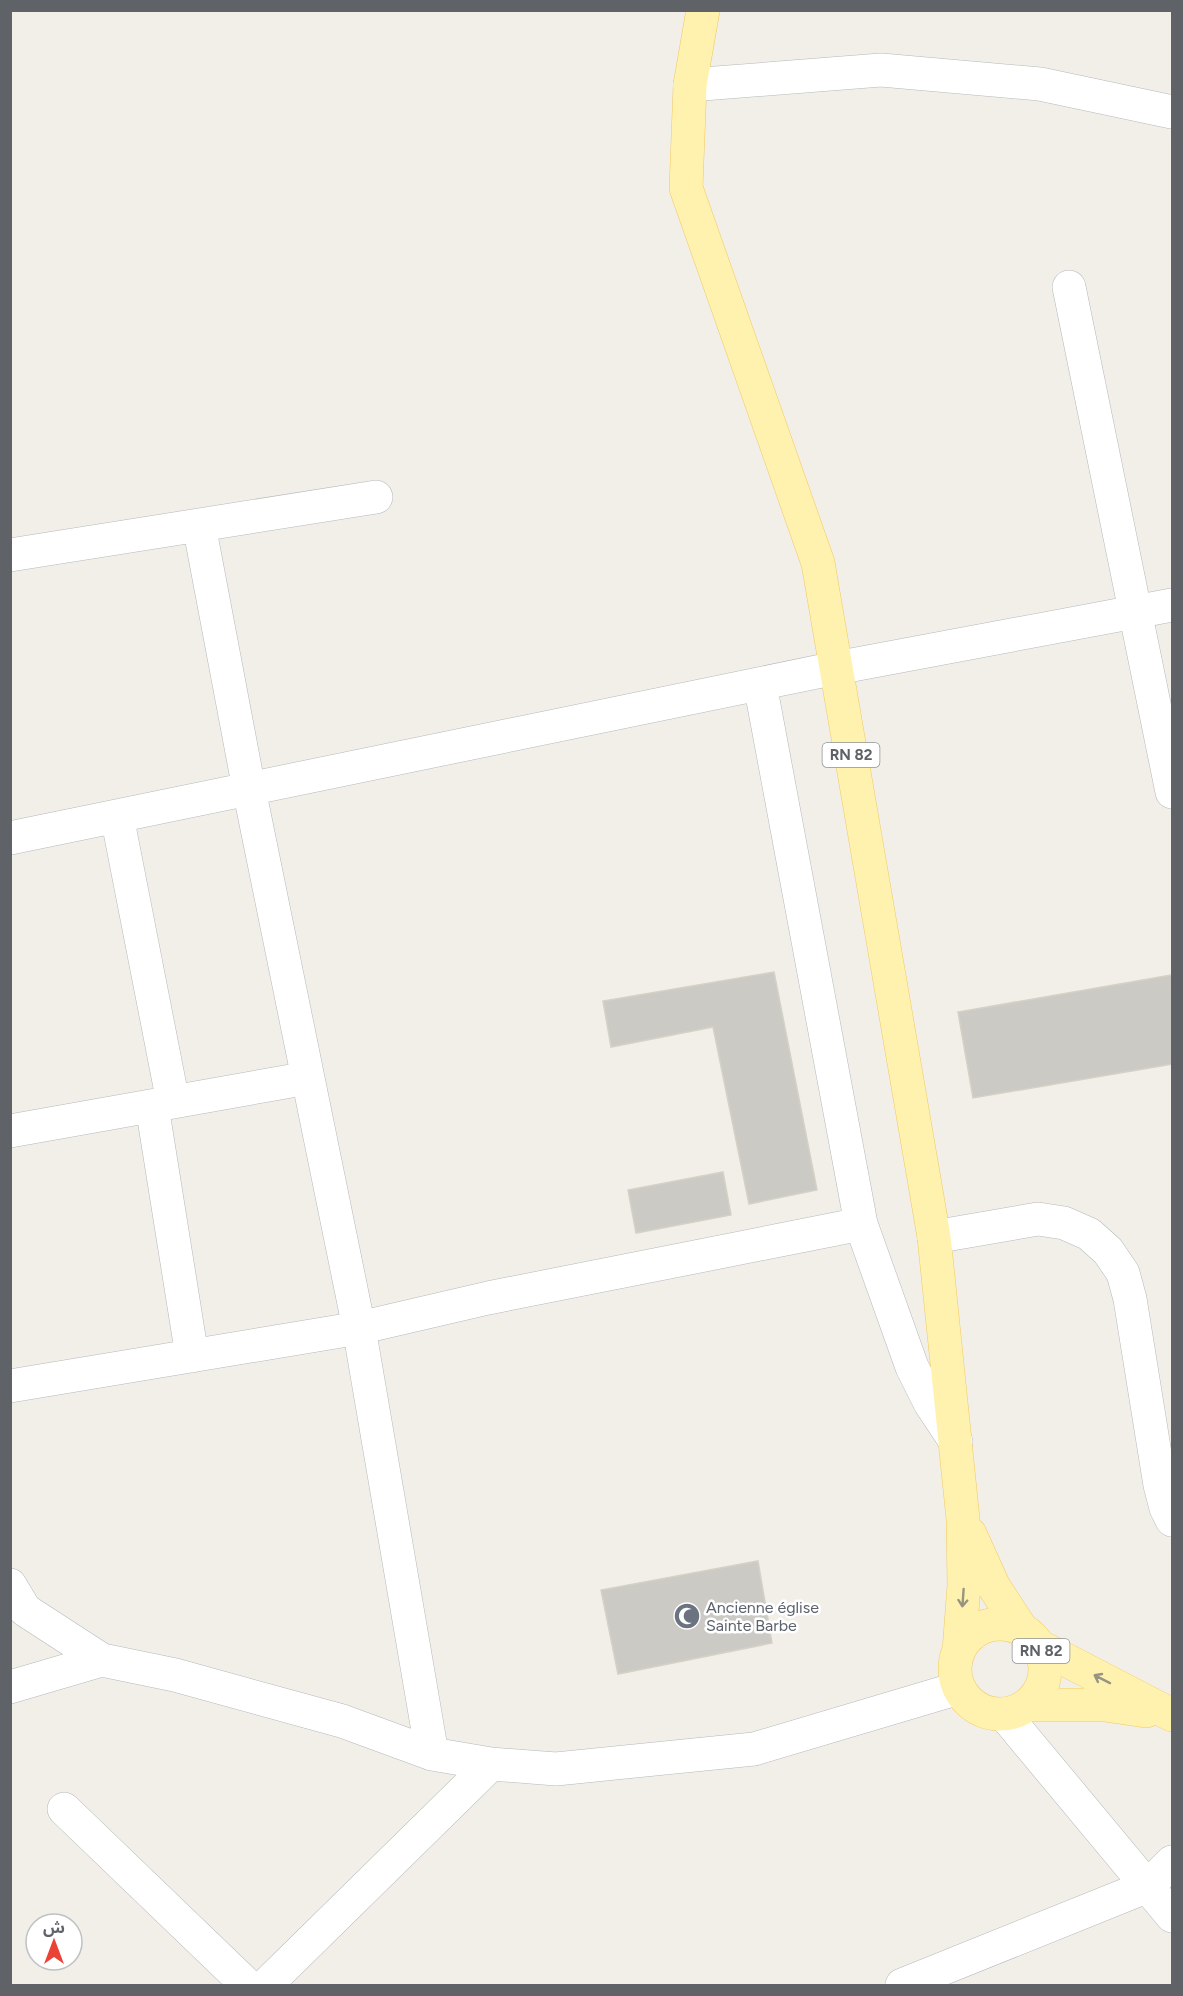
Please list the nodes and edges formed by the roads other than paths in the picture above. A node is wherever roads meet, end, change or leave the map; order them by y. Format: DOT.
graph roads {
  1 [pos="703,10"];
  2 [pos="690,85"];
  3 [pos="1173,112"];
  4 [pos="1070,287"];
  5 [pos="376,497"];
  6 [pos="199,525"];
  7 [pos="10,555"];
  8 [pos="1173,604"];
  9 [pos="1136,611"];
  10 [pos="836,668"];
  11 [pos="760,684"];
  12 [pos="249,789"];
  13 [pos="1173,792"];
  14 [pos="117,816"];
  15 [pos="10,838"];
  16 [pos="308,1078"];
  17 [pos="162,1104"];
  18 [pos="10,1131"];
  19 [pos="861,1224"];
  20 [pos="934,1237"];
  21 [pos="359,1328"];
  22 [pos="192,1356"];
  23 [pos="10,1386"];
  24 [pos="956,1442"];
  25 [pos="963,1519"];
  26 [pos="1173,1520"];
  27 [pos="10,1586"];
  28 [pos="1031,1638"];
  29 [pos="959,1651"];
  30 [pos="102,1660"];
  31 [pos="10,1687"];
  32 [pos="959,1688"];
  33 [pos="1016,1710"];
  34 [pos="1173,1716"];
  35 [pos="432,1754"];
  36 [pos="492,1764"];
  37 [pos="64,1809"];
  38 [pos="1173,1862"];
  39 [pos="1148,1886"];
  40 [pos="1173,1917"];
  41 [pos="902,1985"];
  42 [pos="248,1986"];
  43 [pos="265,1986"];
  1 -- 2 [label="main road, RN 82"];
  2 -- 3 [label="street"];
  2 -- 10 [label="main road, RN 82"];
  4 -- 9 [label="street"];
  5 -- 6 [label="street"];
  6 -- 7 [label="street"];
  6 -- 12 [label="street"];
  8 -- 9 [label="street"];
  9 -- 10 [label="street"];
  9 -- 13 [label="street"];
  10 -- 11 [label="street"];
  10 -- 20 [label="main road, RN 82"];
  11 -- 12 [label="street"];
  11 -- 19 [label="street"];
  12 -- 14 [label="street"];
  12 -- 16 [label="street"];
  14 -- 15 [label="street"];
  14 -- 17 [label="street"];
  16 -- 17 [label="street"];
  16 -- 21 [label="street"];
  17 -- 18 [label="street"];
  17 -- 22 [label="street"];
  19 -- 21 [label="street"];
  19 -- 24 [label="street"];
  20 -- 24 [label="main road, RN 82"];
  20 -- 26 [label="street"];
  21 -- 22 [label="street"];
  21 -- 35 [label="street"];
  22 -- 23 [label="street"];
  24 -- 25 [label="main road, RN 82"];
  25 -- 28 [label="main road, RN 82"];
  25 -- 29 [label="main road, RN 82, one-way"];
  27 -- 30 [label="street"];
  28 -- 29 [label="main road, RN 82"];
  28 -- 33 [label="main road, RN 82"];
  34 -- 28 [label="main road, RN 82, one-way"];
  29 -- 32 [label="main road, RN 82"];
  30 -- 31 [label="street"];
  30 -- 35 [label="street"];
  32 -- 33 [label="main road, RN 82"];
  32 -- 36 [label="street"];
  33 -- 34 [label="main road, RN 82"];
  33 -- 39 [label="street"];
  35 -- 36 [label="street"];
  36 -- 43 [label="street"];
  37 -- 42 [label="street"];
  38 -- 39 [label="street"];
  39 -- 40 [label="street"];
  39 -- 41 [label="street"];
}
